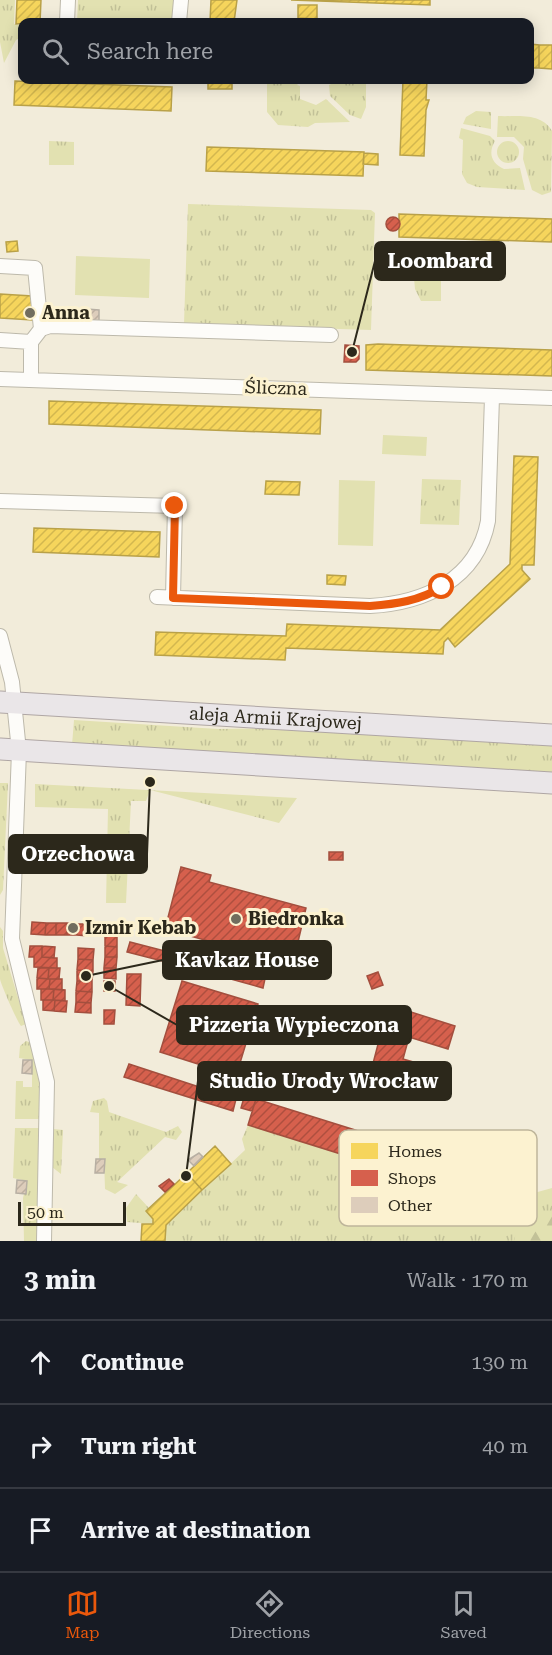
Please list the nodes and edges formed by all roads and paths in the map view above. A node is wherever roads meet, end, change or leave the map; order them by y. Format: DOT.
graph roads {
  1 [pos="68,0"];
  2 [pos="181,0"];
  3 [pos="67,18"];
  4 [pos="179,18"];
  5 [pos="0,266"];
  6 [pos="41,329"];
  7 [pos="331,335"];
  8 [pos="0,340"];
  9 [pos="31,342"];
  10 [pos="0,379"];
  11 [pos="31,380"];
  12 [pos="492,397"];
  13 [pos="552,398"];
  14 [pos="0,501"];
  15 [pos="157,597"];
  16 [pos="173,598"];
  17 [pos="0,636"];
  18 [pos="7,702"];
  19 [pos="552,735"];
  20 [pos="9,750"];
  21 [pos="552,783"];
  22 [pos="44,1241"];
  1 -- 3 [label="street"];
  2 -- 4 [label="street"];
  5 -- 6 [label="street"];
  6 -- 7 [label="street"];
  6 -- 9 [label="street"];
  8 -- 9 [label="street"];
  9 -- 11 [label="street"];
  10 -- 11 [label="street, Śliczna"];
  11 -- 12 [label="street, Śliczna"];
  12 -- 13 [label="street, Śliczna"];
  12 -- 16 [label="street"];
  14 -- 16 [label="street"];
  15 -- 16 [label="street"];
  17 -- 18 [label="street"];
  18 -- 19 [label="main road, aleja Armii Krajowej"];
  18 -- 20 [label="street"];
  20 -- 21 [label="main road"];
  20 -- 22 [label="street"];
}
